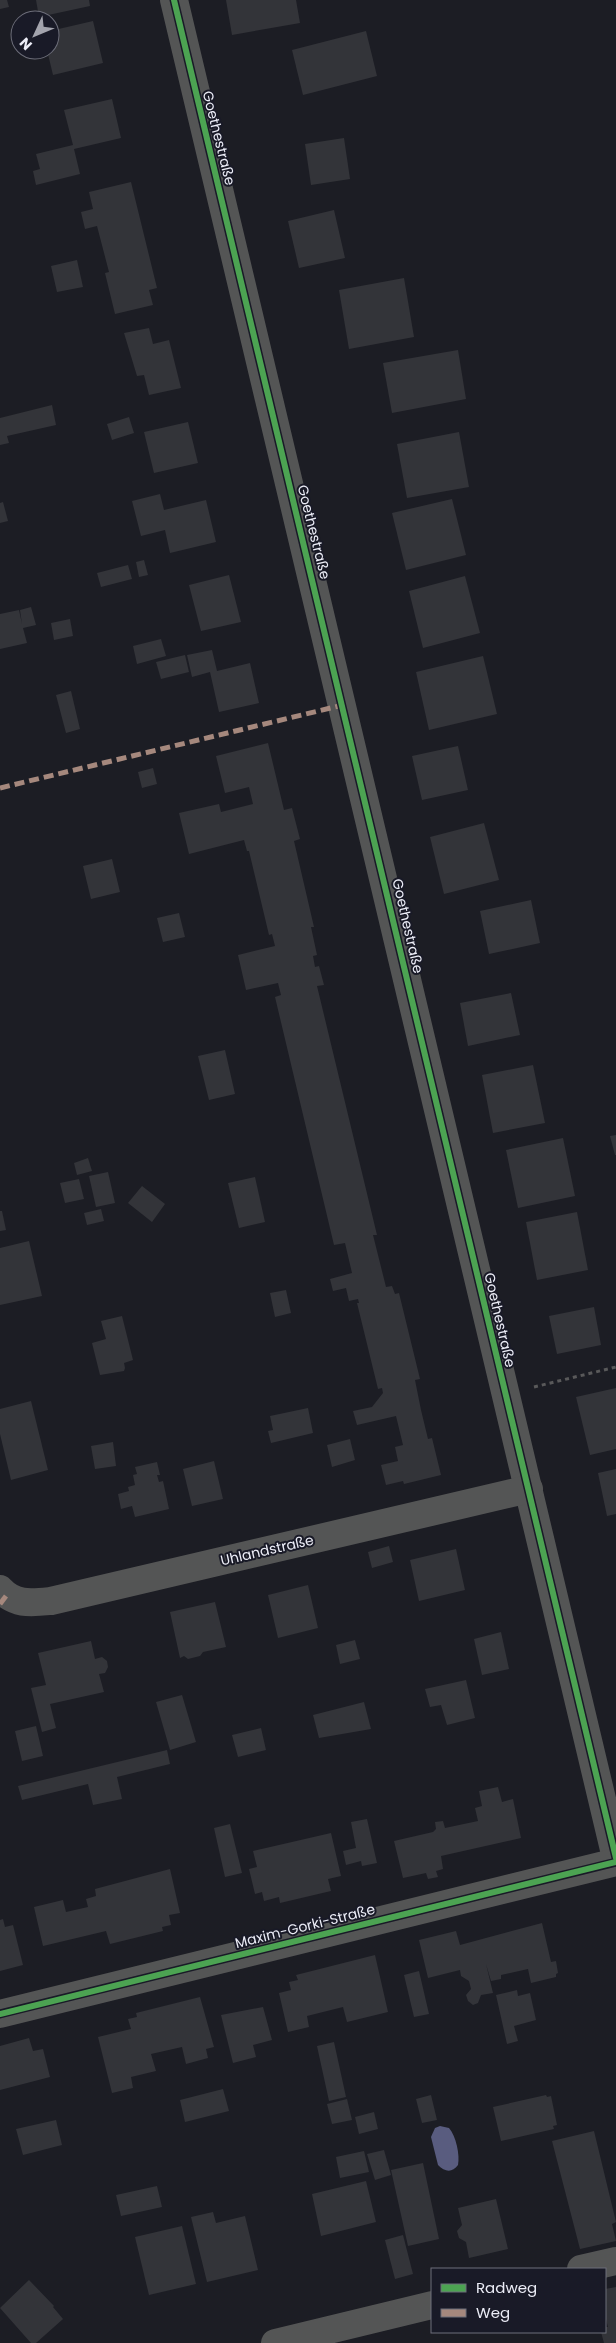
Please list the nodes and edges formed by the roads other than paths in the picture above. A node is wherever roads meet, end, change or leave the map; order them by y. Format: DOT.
graph roads {
  1 [pos="174,0"];
  2 [pos="529,1489"];
  3 [pos="3,1592"];
  4 [pos="616,1858"];
  5 [pos="616,1862"];
  6 [pos="0,2014"];
  7 [pos="616,2261"];
  8 [pos="585,2268"];
  9 [pos="431,2305"];
  10 [pos="275,2343"];
  1 -- 2 [label="street, Goethestraße"];
  2 -- 3 [label="street, Uhlandstraße"];
  2 -- 4 [label="street, Goethestraße"];
  5 -- 6 [label="street, Maxim-Gorki-Straße"];
  7 -- 8 [label="street"];
  9 -- 10 [label="street"];
}
